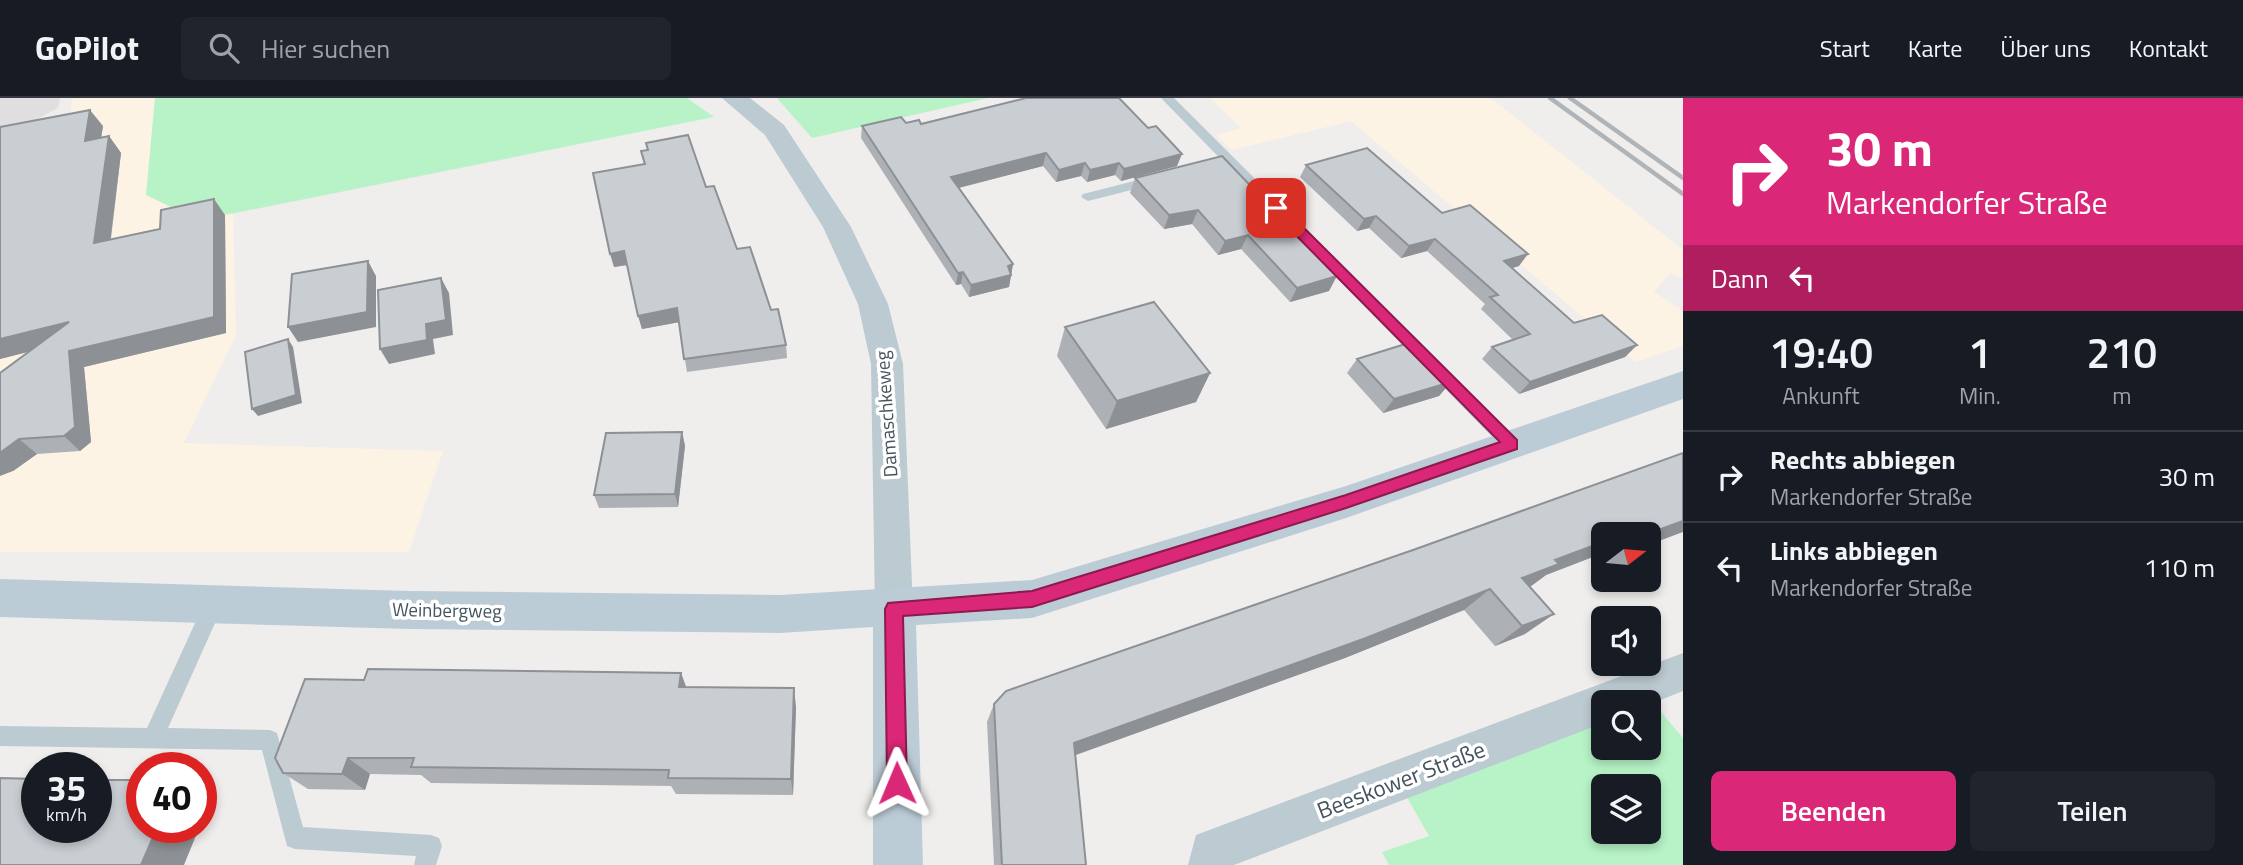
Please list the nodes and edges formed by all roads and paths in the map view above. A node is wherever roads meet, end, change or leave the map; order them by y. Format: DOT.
graph roads {
  1 [pos="734,98"];
  2 [pos="1167,98"];
  3 [pos="1165,177"];
  4 [pos="1088,197"];
  5 [pos="1683,385"];
  6 [pos="1511,444"];
  7 [pos="0,598"];
  8 [pos="214,603"];
  9 [pos="894,609"];
  10 [pos="1680,678"];
  11 [pos="1642,690"];
  12 [pos="1591,707"];
  13 [pos="0,736"];
  14 [pos="153,737"];
  15 [pos="425,865"];
  16 [pos="898,865"];
  17 [pos="1211,865"];
  1 -- 9 [label="street, Damaschkeweg"];
  2 -- 6 [label="lane"];
  3 -- 4 [label="lane"];
  5 -- 6 [label="street, Weinbergweg"];
  6 -- 9 [label="street, Weinbergweg"];
  7 -- 8 [label="street, Weinbergweg"];
  8 -- 9 [label="street, Weinbergweg"];
  8 -- 14 [label="lane"];
  9 -- 16 [label="street"];
  10 -- 11 [label="street, Beeskower Straße"];
  12 -- 17 [label="street, Beeskower Straße"];
  13 -- 14 [label="lane"];
  14 -- 15 [label="lane"];
}
